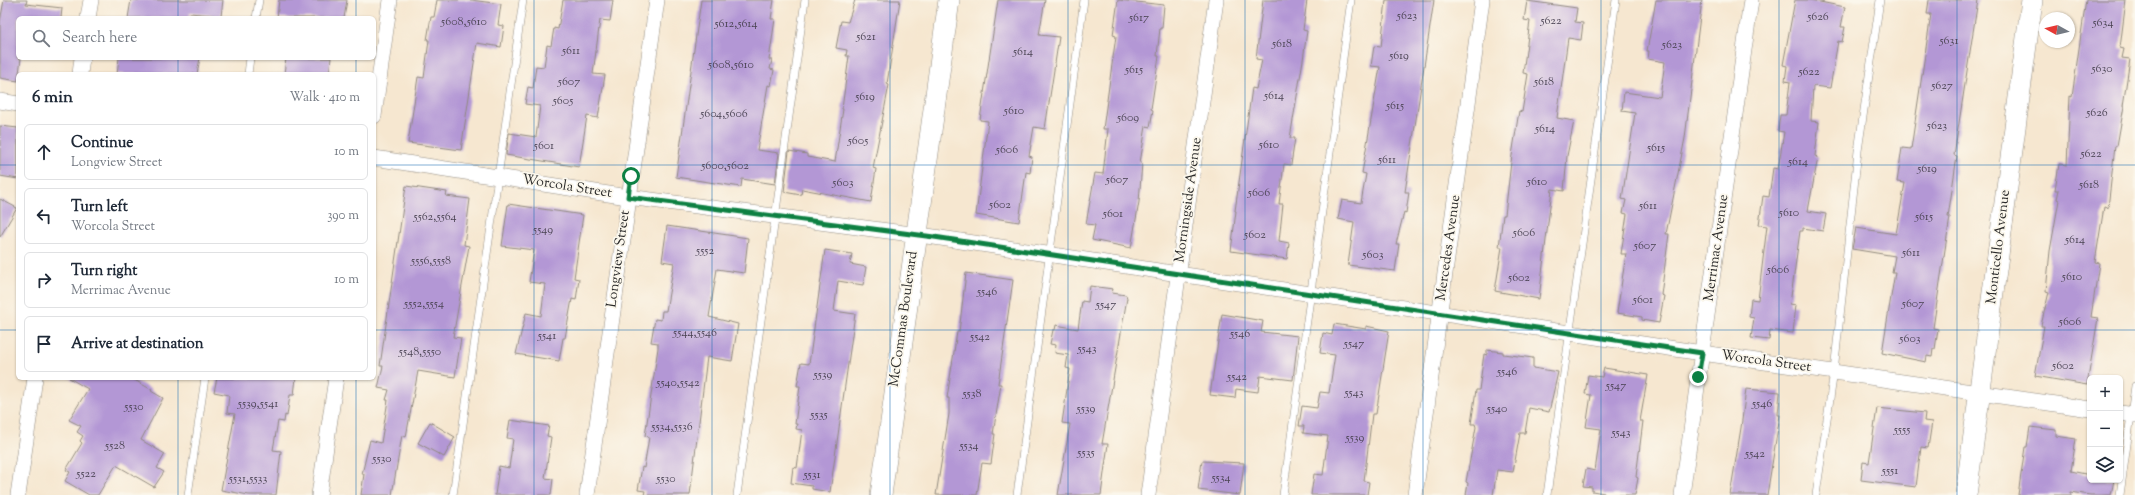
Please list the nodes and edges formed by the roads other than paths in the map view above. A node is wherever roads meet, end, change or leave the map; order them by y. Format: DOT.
graph roads {
  1 [pos="90,0"];
  2 [pos="259,0"];
  3 [pos="390,0"];
  4 [pos="523,0"];
  5 [pos="657,0"];
  6 [pos="805,0"];
  7 [pos="949,0"];
  8 [pos="1084,0"];
  9 [pos="1216,0"];
  10 [pos="1351,0"];
  11 [pos="1482,0"];
  12 [pos="1616,0"];
  13 [pos="1751,0"];
  14 [pos="1880,0"];
  15 [pos="2032,0"];
  16 [pos="88,16"];
  17 [pos="256,16"];
  18 [pos="82,60"];
  19 [pos="250,60"];
  20 [pos="80,72"];
  21 [pos="248,72"];
  22 [pos="0,101"];
  23 [pos="376,102"];
  24 [pos="16,104"];
  25 [pos="376,158"];
  26 [pos="497,177"];
  27 [pos="628,197"];
  28 [pos="774,217"];
  29 [pos="916,235"];
  30 [pos="1049,254"];
  31 [pos="1179,274"];
  32 [pos="1312,293"];
  33 [pos="1440,313"];
  34 [pos="1569,333"];
  35 [pos="1702,353"];
  36 [pos="1834,371"];
  37 [pos="35,380"];
  38 [pos="205,380"];
  39 [pos="336,380"];
  40 [pos="2135,386"];
  41 [pos="1980,394"];
  42 [pos="2087,409"];
  43 [pos="2129,414"];
  44 [pos="18,495"];
  45 [pos="188,495"];
  46 [pos="319,495"];
  47 [pos="453,495"];
  48 [pos="587,495"];
  49 [pos="737,495"];
  50 [pos="881,495"];
  51 [pos="1017,495"];
  52 [pos="1148,495"];
  53 [pos="1283,495"];
  54 [pos="1415,495"];
  55 [pos="1547,495"];
  56 [pos="1682,495"];
  57 [pos="1816,495"];
  58 [pos="1966,495"];
  59 [pos="2120,495"];
  1 -- 16 [label="street"];
  2 -- 17 [label="lane"];
  3 -- 23 [label="street"];
  4 -- 26 [label="lane"];
  5 -- 27 [label="street, Longview Street"];
  6 -- 28 [label="lane"];
  7 -- 29 [label="street, McCommas Boulevard"];
  8 -- 30 [label="lane"];
  9 -- 31 [label="street, Morningside Avenue"];
  10 -- 32 [label="lane"];
  11 -- 33 [label="street, Mercedes Avenue"];
  12 -- 34 [label="lane"];
  13 -- 35 [label="street, Merrimac Avenue"];
  14 -- 36 [label="lane"];
  15 -- 41 [label="street, Monticello Avenue"];
  18 -- 20 [label="street"];
  19 -- 21 [label="lane"];
  22 -- 24 [label="street"];
  25 -- 26 [label="street, Worcola Street"];
  26 -- 27 [label="street, Worcola Street"];
  26 -- 47 [label="lane"];
  27 -- 28 [label="street, Worcola Street"];
  27 -- 48 [label="street, Longview Street"];
  28 -- 29 [label="street, Worcola Street"];
  28 -- 49 [label="lane"];
  29 -- 30 [label="street, Worcola Street"];
  29 -- 50 [label="street, McCommas Boulevard"];
  30 -- 31 [label="street, Worcola Street"];
  30 -- 51 [label="lane"];
  31 -- 32 [label="street, Worcola Street"];
  31 -- 52 [label="street, Morningside Avenue"];
  32 -- 33 [label="street, Worcola Street"];
  32 -- 53 [label="lane"];
  33 -- 34 [label="street, Worcola Street"];
  33 -- 54 [label="street, Mercedes Avenue"];
  34 -- 35 [label="street, Worcola Street"];
  34 -- 55 [label="lane"];
  35 -- 36 [label="street, Worcola Street"];
  35 -- 56 [label="street, Merrimac Avenue"];
  36 -- 41 [label="street, Worcola Street"];
  36 -- 57 [label="lane"];
  37 -- 44 [label="street"];
  38 -- 45 [label="lane"];
  39 -- 46 [label="street"];
  40 -- 43 [label="lane"];
  41 -- 42 [label="street, Worcola Street"];
  41 -- 58 [label="street, Monticello Avenue"];
  43 -- 59 [label="lane"];
}
